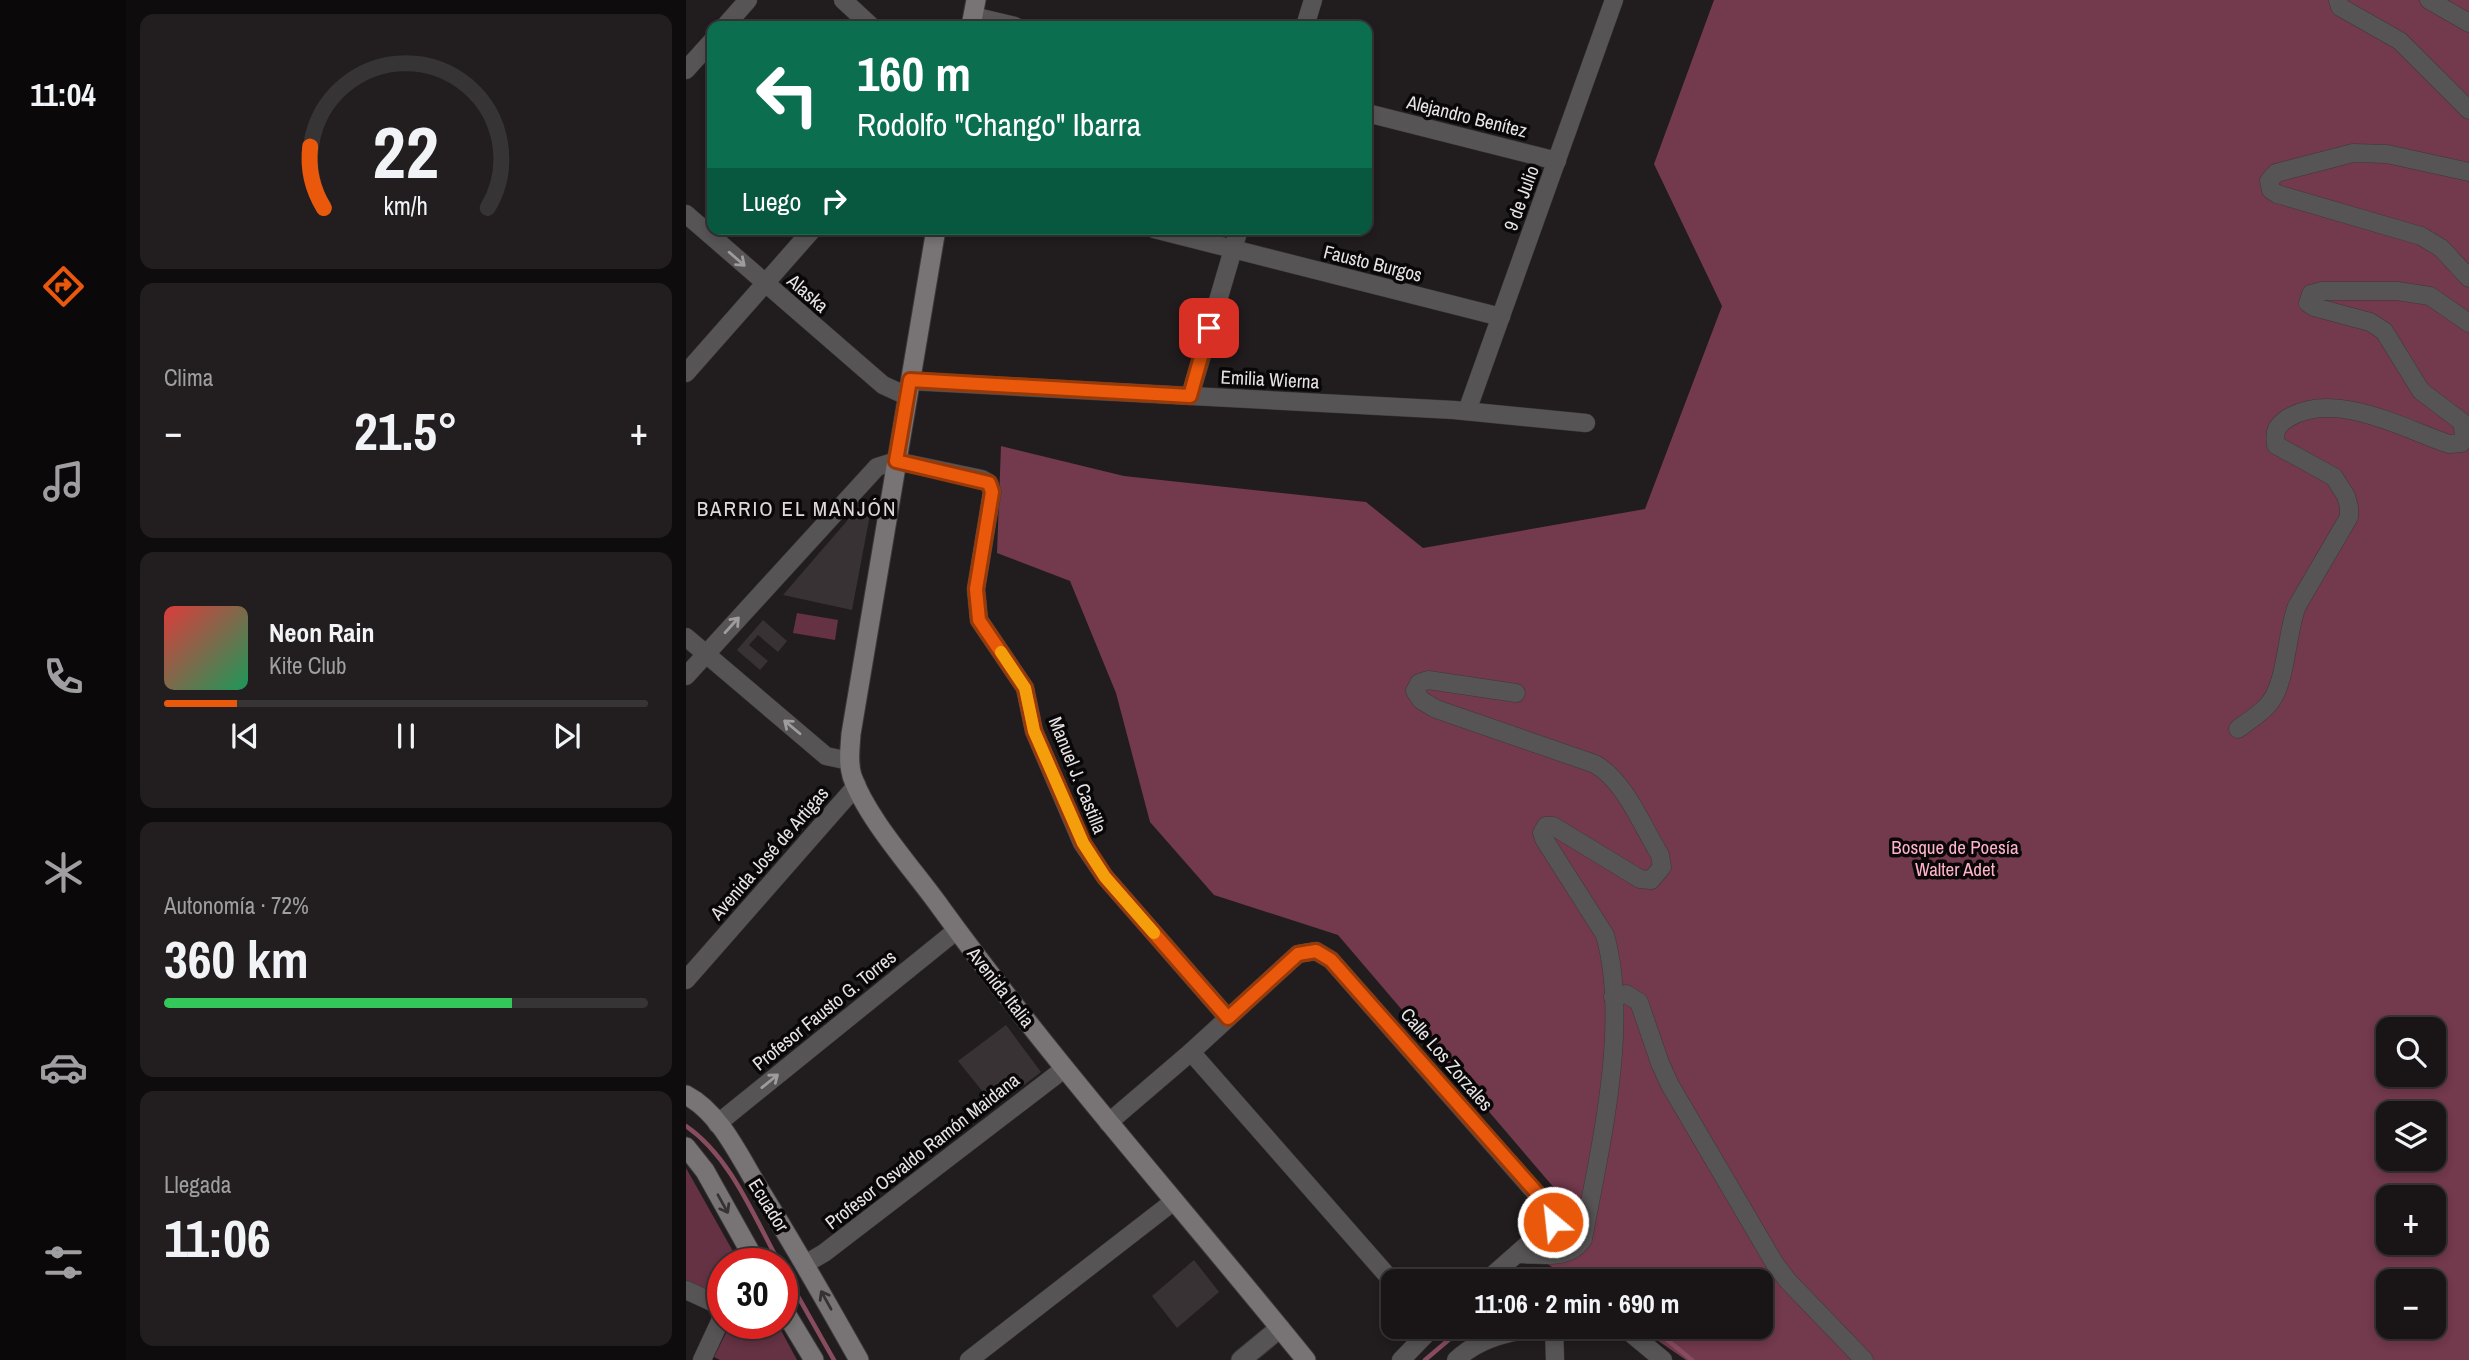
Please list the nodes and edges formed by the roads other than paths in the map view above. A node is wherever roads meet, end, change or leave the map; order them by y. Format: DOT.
graph roads {
  1 [pos="748,0"];
  2 [pos="843,0"];
  3 [pos="1313,0"];
  4 [pos="1615,0"];
  5 [pos="2338,0"];
  6 [pos="2428,0"];
  7 [pos="974,14"];
  8 [pos="729,21"];
  9 [pos="866,21"];
  10 [pos="998,21"];
  11 [pos="1307,21"];
  12 [pos="2469,23"];
  13 [pos="707,47"];
  14 [pos="686,70"];
  15 [pos="2469,110"];
  16 [pos="1372,114"];
  17 [pos="1557,161"];
  18 [pos="2469,172"];
  19 [pos="686,214"];
  20 [pos="707,232"];
  21 [pos="710,235"];
  22 [pos="808,235"];
  23 [pos="935,235"];
  24 [pos="1177,235"];
  25 [pos="1237,235"];
  26 [pos="1233,250"];
  27 [pos="2469,278"];
  28 [pos="765,283"];
  29 [pos="1501,317"];
  30 [pos="2469,323"];
  31 [pos="686,373"];
  32 [pos="909,388"];
  33 [pos="1190,396"];
  34 [pos="1468,411"];
  35 [pos="1586,423"];
  36 [pos="896,461"];
  37 [pos="686,637"];
  38 [pos="705,654"];
  39 [pos="686,676"];
  40 [pos="1516,693"];
  41 [pos="2238,729"];
  42 [pos="849,761"];
  43 [pos="857,785"];
  44 [pos="957,930"];
  45 [pos="686,980"];
  46 [pos="1613,997"];
  47 [pos="1228,1018"];
  48 [pos="1191,1052"];
  49 [pos="1063,1069"];
  50 [pos="686,1095"];
  51 [pos="1108,1123"];
  52 [pos="717,1124"];
  53 [pos="686,1147"];
  54 [pos="1174,1201"];
  55 [pos="748,1248"];
  56 [pos="1517,1254"];
  57 [pos="806,1264"];
  58 [pos="1382,1269"];
  59 [pos="1500,1269"];
  60 [pos="686,1290"];
  61 [pos="707,1300"];
  62 [pos="1280,1328"];
  63 [pos="798,1334"];
  64 [pos="712,1339"];
  65 [pos="1421,1339"];
  66 [pos="1494,1339"];
  67 [pos="1554,1339"];
  68 [pos="1638,1339"];
  69 [pos="1663,1359"];
  70 [pos="702,1360"];
  71 [pos="813,1360"];
  72 [pos="859,1360"];
  73 [pos="969,1360"];
  74 [pos="1241,1360"];
  75 [pos="1306,1360"];
  76 [pos="1401,1360"];
  77 [pos="1455,1360"];
  78 [pos="1555,1360"];
  79 [pos="1864,1360"];
  1 -- 8 [label="street"];
  2 -- 9 [label="street"];
  3 -- 11 [label="street"];
  4 -- 17 [label="street, 9 de Julio"];
  5 -- 15 [label="street"];
  6 -- 12 [label="street"];
  7 -- 10 [label="street"];
  13 -- 14 [label="street"];
  16 -- 17 [label="street, Alejandro Benítez"];
  17 -- 29 [label="street, 9 de Julio"];
  18 -- 27 [label="street"];
  19 -- 20 [label="street, Alaska, one-way"];
  21 -- 28 [label="street, Alaska, one-way"];
  22 -- 28 [label="street"];
  23 -- 32 [label="main road"];
  24 -- 26 [label="street, Fausto Burgos"];
  25 -- 26 [label="street"];
  26 -- 29 [label="street, Fausto Burgos"];
  26 -- 33 [label="street"];
  28 -- 31 [label="street"];
  28 -- 32 [label="street, Alaska"];
  29 -- 34 [label="street, 9 de Julio"];
  30 -- 41 [label="street"];
  32 -- 33 [label="street, Emilia Wierna"];
  32 -- 36 [label="main road"];
  33 -- 34 [label="street, Emilia Wierna"];
  34 -- 35 [label="street, Emilia Wierna"];
  38 -- 36 [label="street, one-way"];
  36 -- 42 [label="main road"];
  36 -- 47 [label="street, Manuel J. Castilla"];
  37 -- 38 [label="street"];
  38 -- 39 [label="street"];
  42 -- 38 [label="street, one-way"];
  40 -- 46 [label="street"];
  42 -- 43 [label="main road, Avenida Italia"];
  43 -- 44 [label="main road, Avenida Italia"];
  43 -- 45 [label="street, Avenida José de Artigas"];
  44 -- 49 [label="main road, Avenida Italia"];
  52 -- 44 [label="street, Profesor Fausto G. Torres, one-way"];
  46 -- 56 [label="street"];
  46 -- 79 [label="street"];
  47 -- 48 [label="street"];
  47 -- 56 [label="street, Calle Los Zorzales"];
  48 -- 51 [label="street"];
  48 -- 58 [label="street"];
  49 -- 51 [label="main road, Avenida Italia"];
  49 -- 57 [label="street, Profesor Osvaldo Ramón Maidana"];
  50 -- 52 [label="main road, Ecuador"];
  51 -- 54 [label="main road, Avenida Italia"];
  52 -- 57 [label="main road, Ecuador"];
  53 -- 55 [label="main road, Ecuador, one-way"];
  54 -- 62 [label="main road, Avenida Italia"];
  54 -- 73 [label="street"];
  56 -- 59 [label="street"];
  72 -- 57 [label="main road, Ecuador, one-way"];
  60 -- 61 [label="street"];
  62 -- 74 [label="street"];
  62 -- 75 [label="main road, Avenida Italia"];
  63 -- 71 [label="main road"];
  64 -- 70 [label="street"];
  65 -- 76 [label="street"];
  66 -- 77 [label="street"];
  67 -- 78 [label="street"];
  68 -- 69 [label="street"];
}
